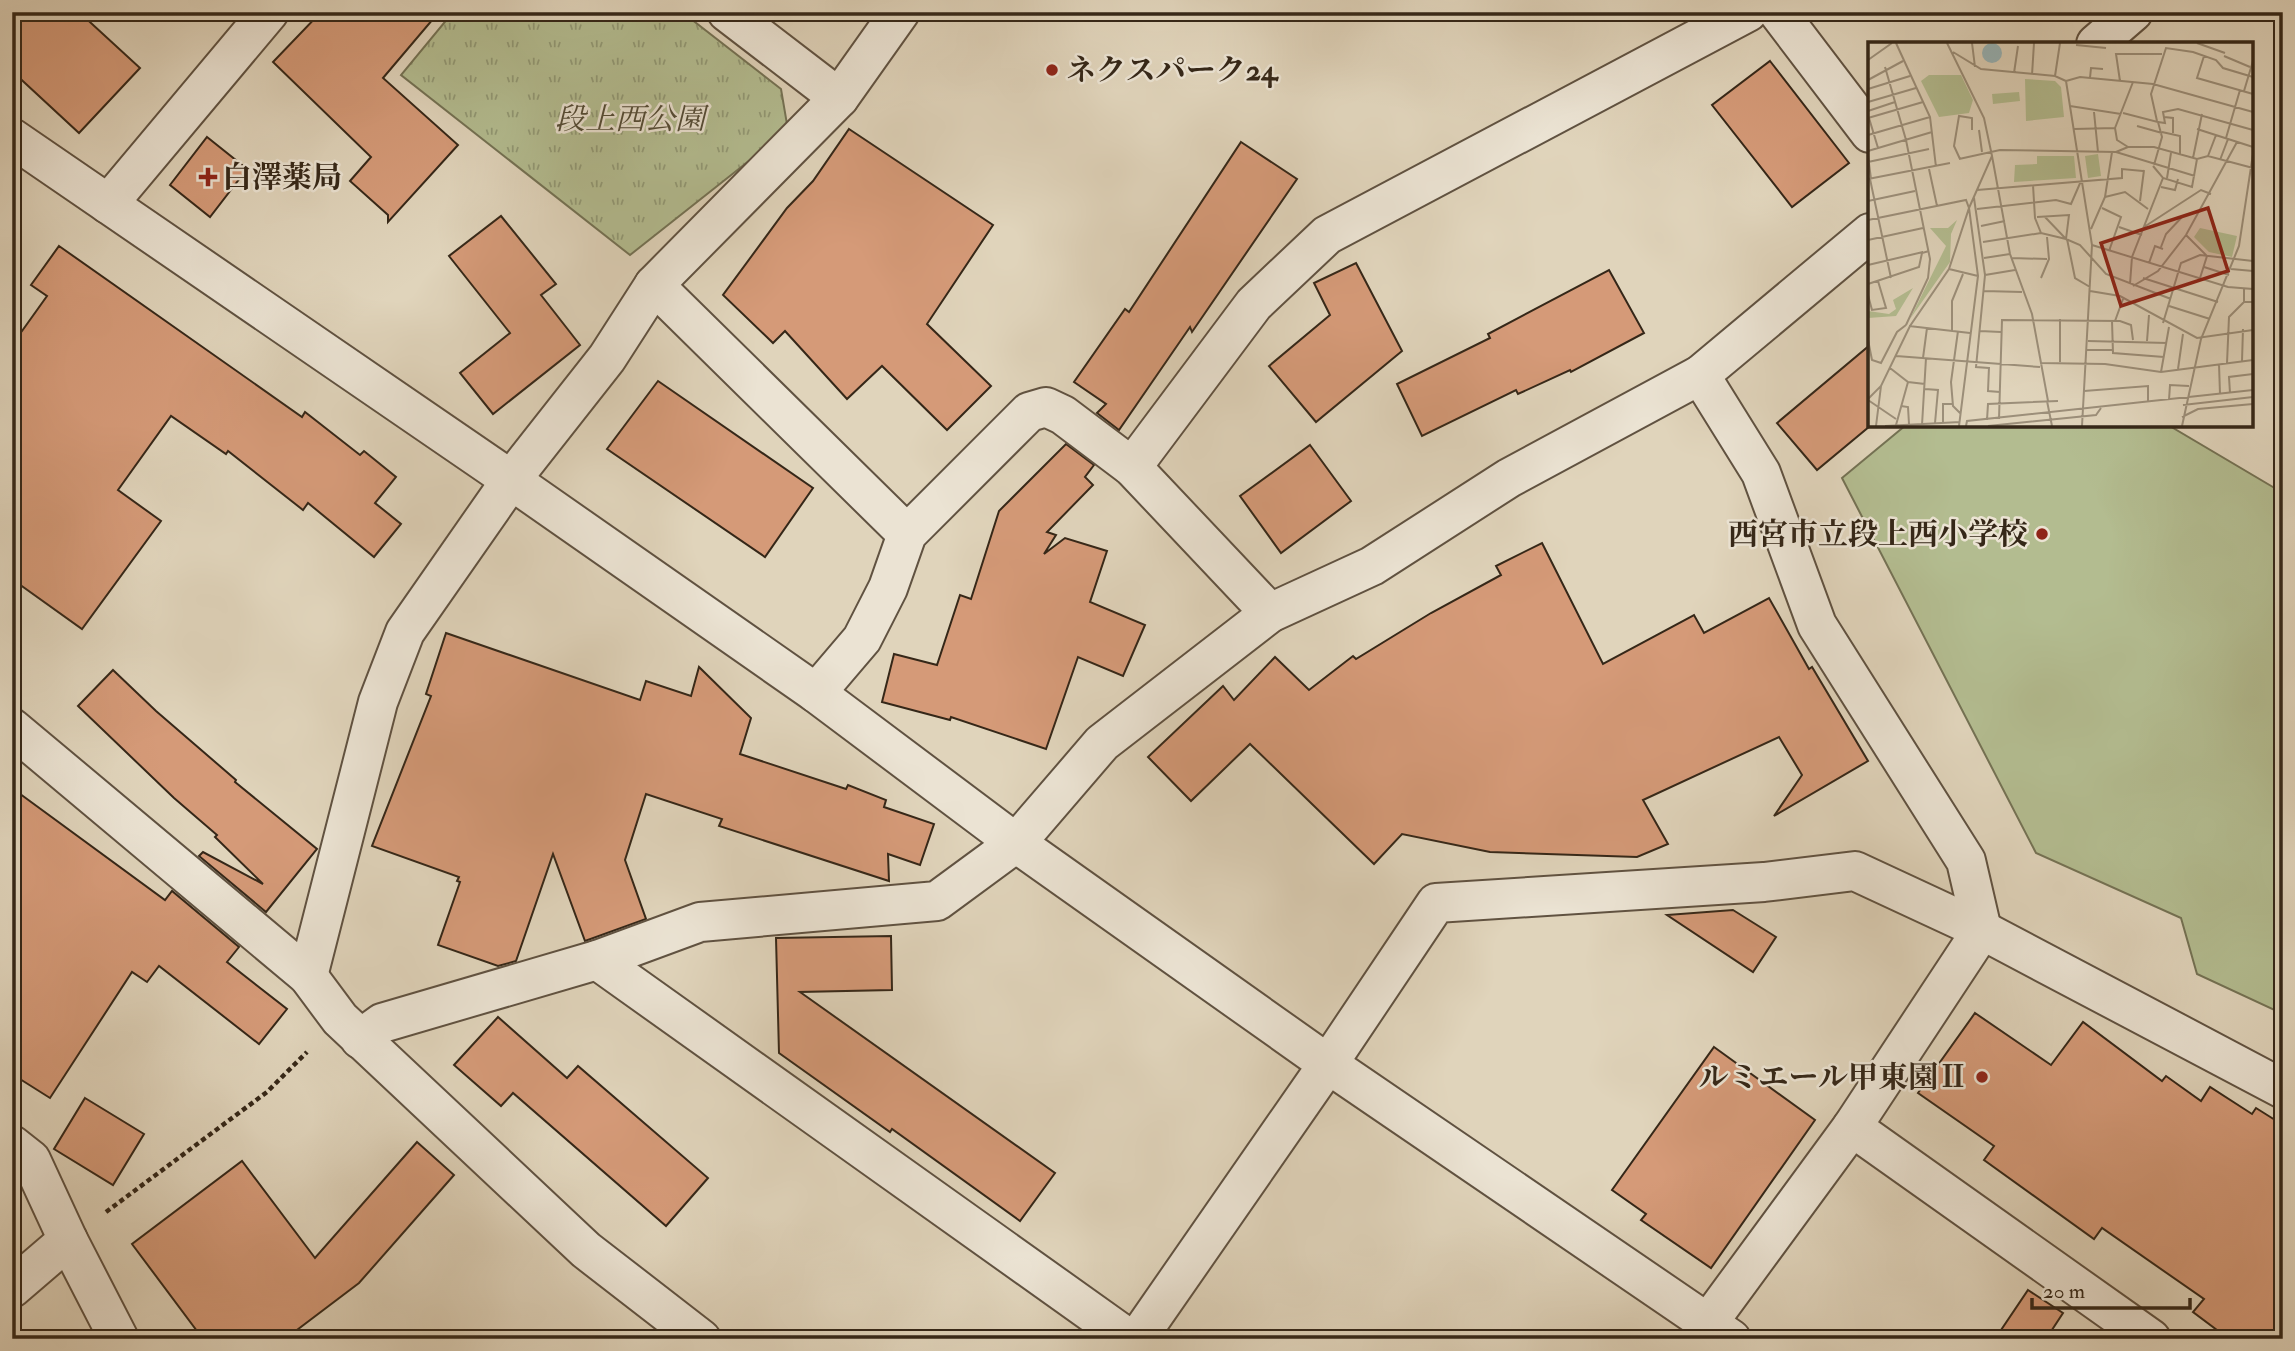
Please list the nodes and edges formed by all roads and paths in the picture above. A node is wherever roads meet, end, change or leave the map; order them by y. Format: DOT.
graph roads {
  1 [pos="269,12"];
  2 [pos="727,12"];
  3 [pos="900,12"];
  4 [pos="1748,12"];
  5 [pos="1778,12"];
  6 [pos="2133,12"];
  7 [pos="2097,42"];
  8 [pos="839,98"];
  9 [pos="1868,129"];
  10 [pos="12,138"];
  11 [pos="108,204"];
  12 [pos="1868,235"];
  13 [pos="654,285"];
  14 [pos="1700,376"];
  15 [pos="1132,467"];
  16 [pos="511,480"];
  17 [pos="907,534"];
  18 [pos="1270,613"];
  19 [pos="816,693"];
  20 [pos="12,728"];
  21 [pos="1016,843"];
  22 [pos="1982,930"];
  23 [pos="597,960"];
  24 [pos="308,976"];
  25 [pos="350,1029"];
  26 [pos="1328,1065"];
  27 [pos="2283,1089"];
  28 [pos="1852,1127"];
  29 [pos="12,1145"];
  30 [pos="68,1241"];
  31 [pos="12,1288"];
  32 [pos="1719,1331"];
  33 [pos="119,1339"];
  34 [pos="701,1339"];
  35 [pos="1129,1339"];
  36 [pos="1137,1339"];
  37 [pos="2151,1339"];
  1 -- 11 [label="street"];
  2 -- 8 [label="street"];
  3 -- 8 [label="street"];
  4 -- 15 [label="street"];
  5 -- 9 [label="street"];
  6 -- 7 [label="street"];
  8 -- 13 [label="street"];
  10 -- 11 [label="street"];
  11 -- 16 [label="street"];
  12 -- 14 [label="street"];
  13 -- 16 [label="street"];
  13 -- 17 [label="street"];
  14 -- 18 [label="street"];
  14 -- 22 [label="street"];
  15 -- 17 [label="street"];
  15 -- 18 [label="street"];
  16 -- 19 [label="street"];
  16 -- 24 [label="street"];
  17 -- 19 [label="street"];
  18 -- 21 [label="street"];
  19 -- 21 [label="street"];
  20 -- 24 [label="street"];
  21 -- 23 [label="street"];
  21 -- 26 [label="street"];
  22 -- 26 [label="street"];
  22 -- 27 [label="street"];
  22 -- 28 [label="street"];
  23 -- 25 [label="street"];
  23 -- 35 [label="street"];
  24 -- 25 [label="street"];
  25 -- 30 [label="path"];
  25 -- 34 [label="street"];
  26 -- 32 [label="street"];
  26 -- 36 [label="street"];
  28 -- 32 [label="street"];
  28 -- 37 [label="street"];
  29 -- 30 [label="street"];
  30 -- 31 [label="street"];
  30 -- 33 [label="street"];
}
